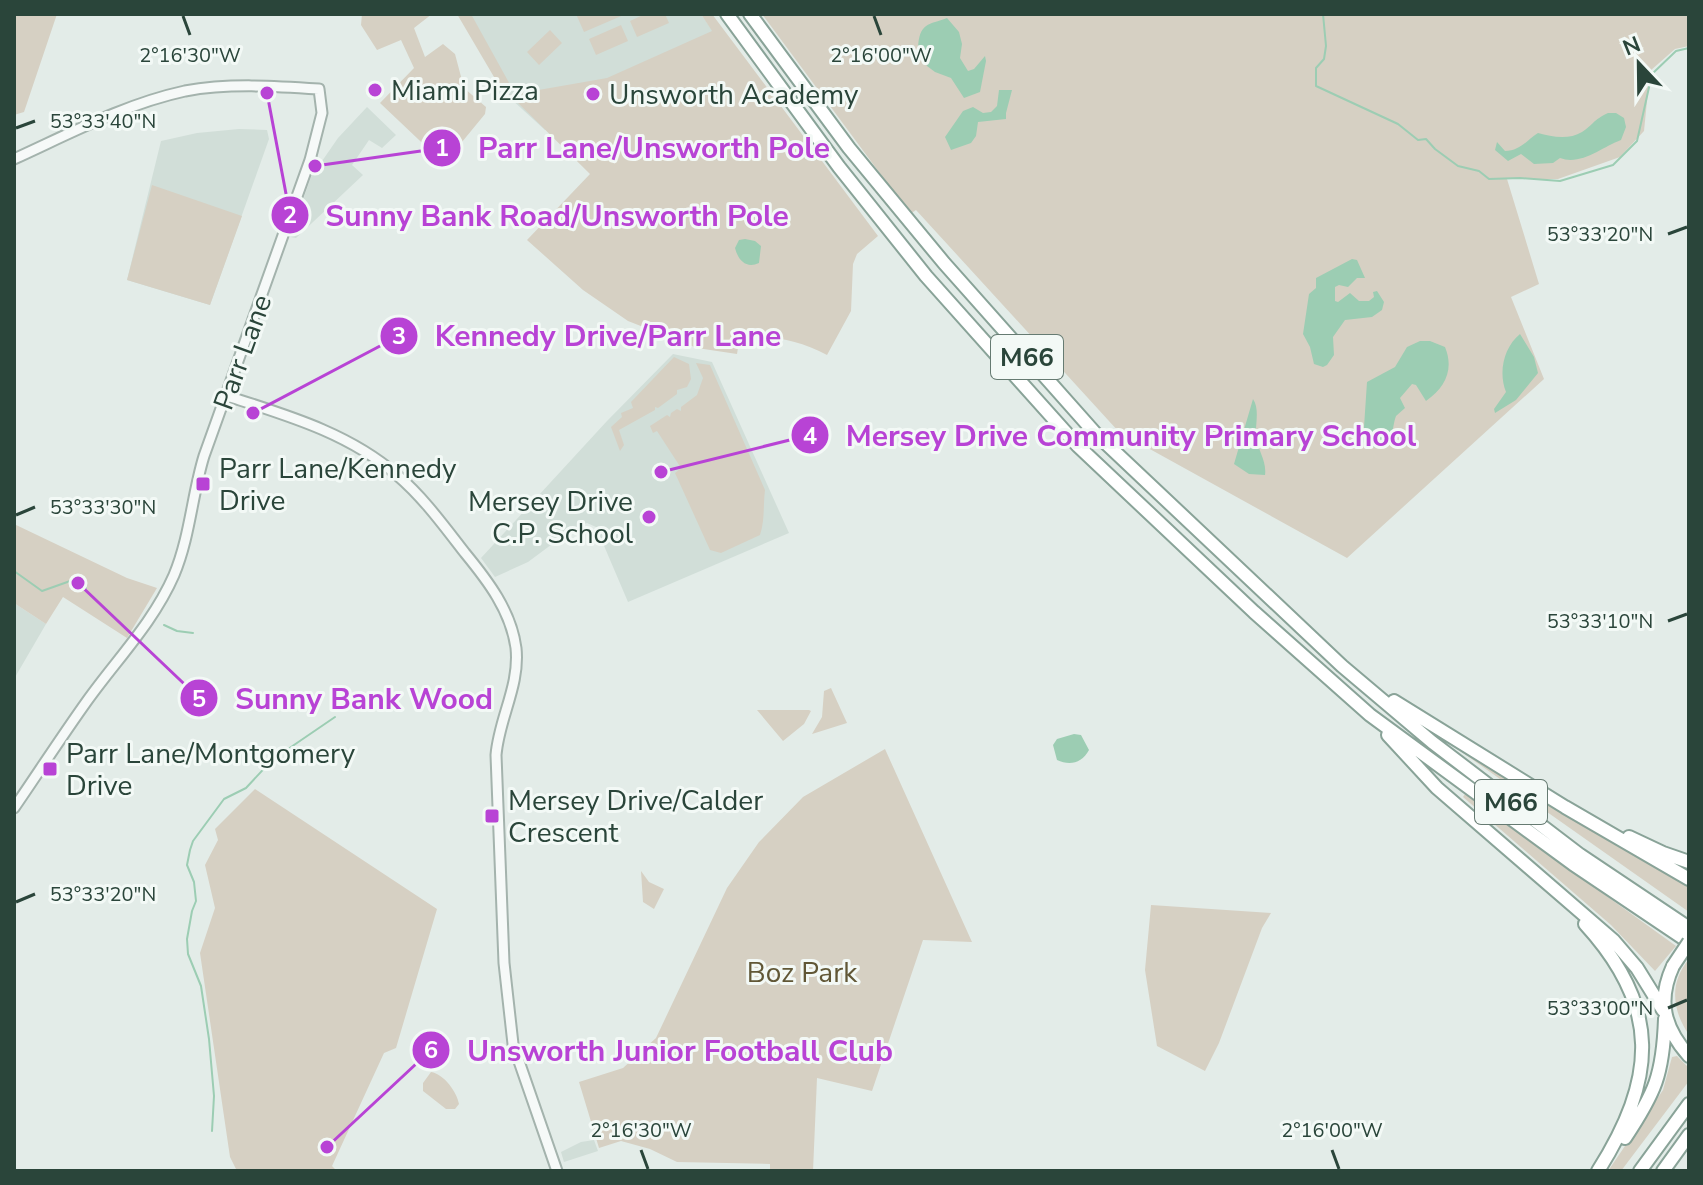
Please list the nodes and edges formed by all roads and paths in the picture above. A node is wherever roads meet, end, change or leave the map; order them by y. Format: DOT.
graph roads {
  1 [pos="727,14"];
  2 [pos="750,14"];
  3 [pos="14,159"];
  4 [pos="227,396"];
  5 [pos="1342,666"];
  6 [pos="1370,715"];
  7 [pos="1565,807"];
  8 [pos="14,808"];
  9 [pos="1689,862"];
  10 [pos="1541,878"];
  11 [pos="1689,879"];
  12 [pos="1689,928"];
  13 [pos="1689,942"];
  14 [pos="1664,1015"];
  15 [pos="1689,1056"];
  16 [pos="1687,1107"];
  17 [pos="1689,1135"];
  18 [pos="557,1171"];
  19 [pos="1600,1171"];
  20 [pos="1640,1171"];
  21 [pos="1663,1171"];
  1 -- 6 [label="highway, M66"];
  2 -- 5 [label="highway, M66"];
  3 -- 4 [label="street, Parr Lane"];
  4 -- 8 [label="street, Parr Lane"];
  4 -- 18 [label="street"];
  5 -- 7 [label="highway"];
  5 -- 12 [label="highway, M66"];
  6 -- 10 [label="highway, M66"];
  6 -- 13 [label="highway, M66"];
  7 -- 9 [label="highway"];
  7 -- 11 [label="highway"];
  10 -- 14 [label="highway"];
  10 -- 19 [label="highway"];
  13 -- 14 [label="highway, bridge"];
  14 -- 15 [label="highway"];
  14 -- 19 [label="highway"];
  16 -- 20 [label="highway"];
  17 -- 21 [label="highway"];
}
